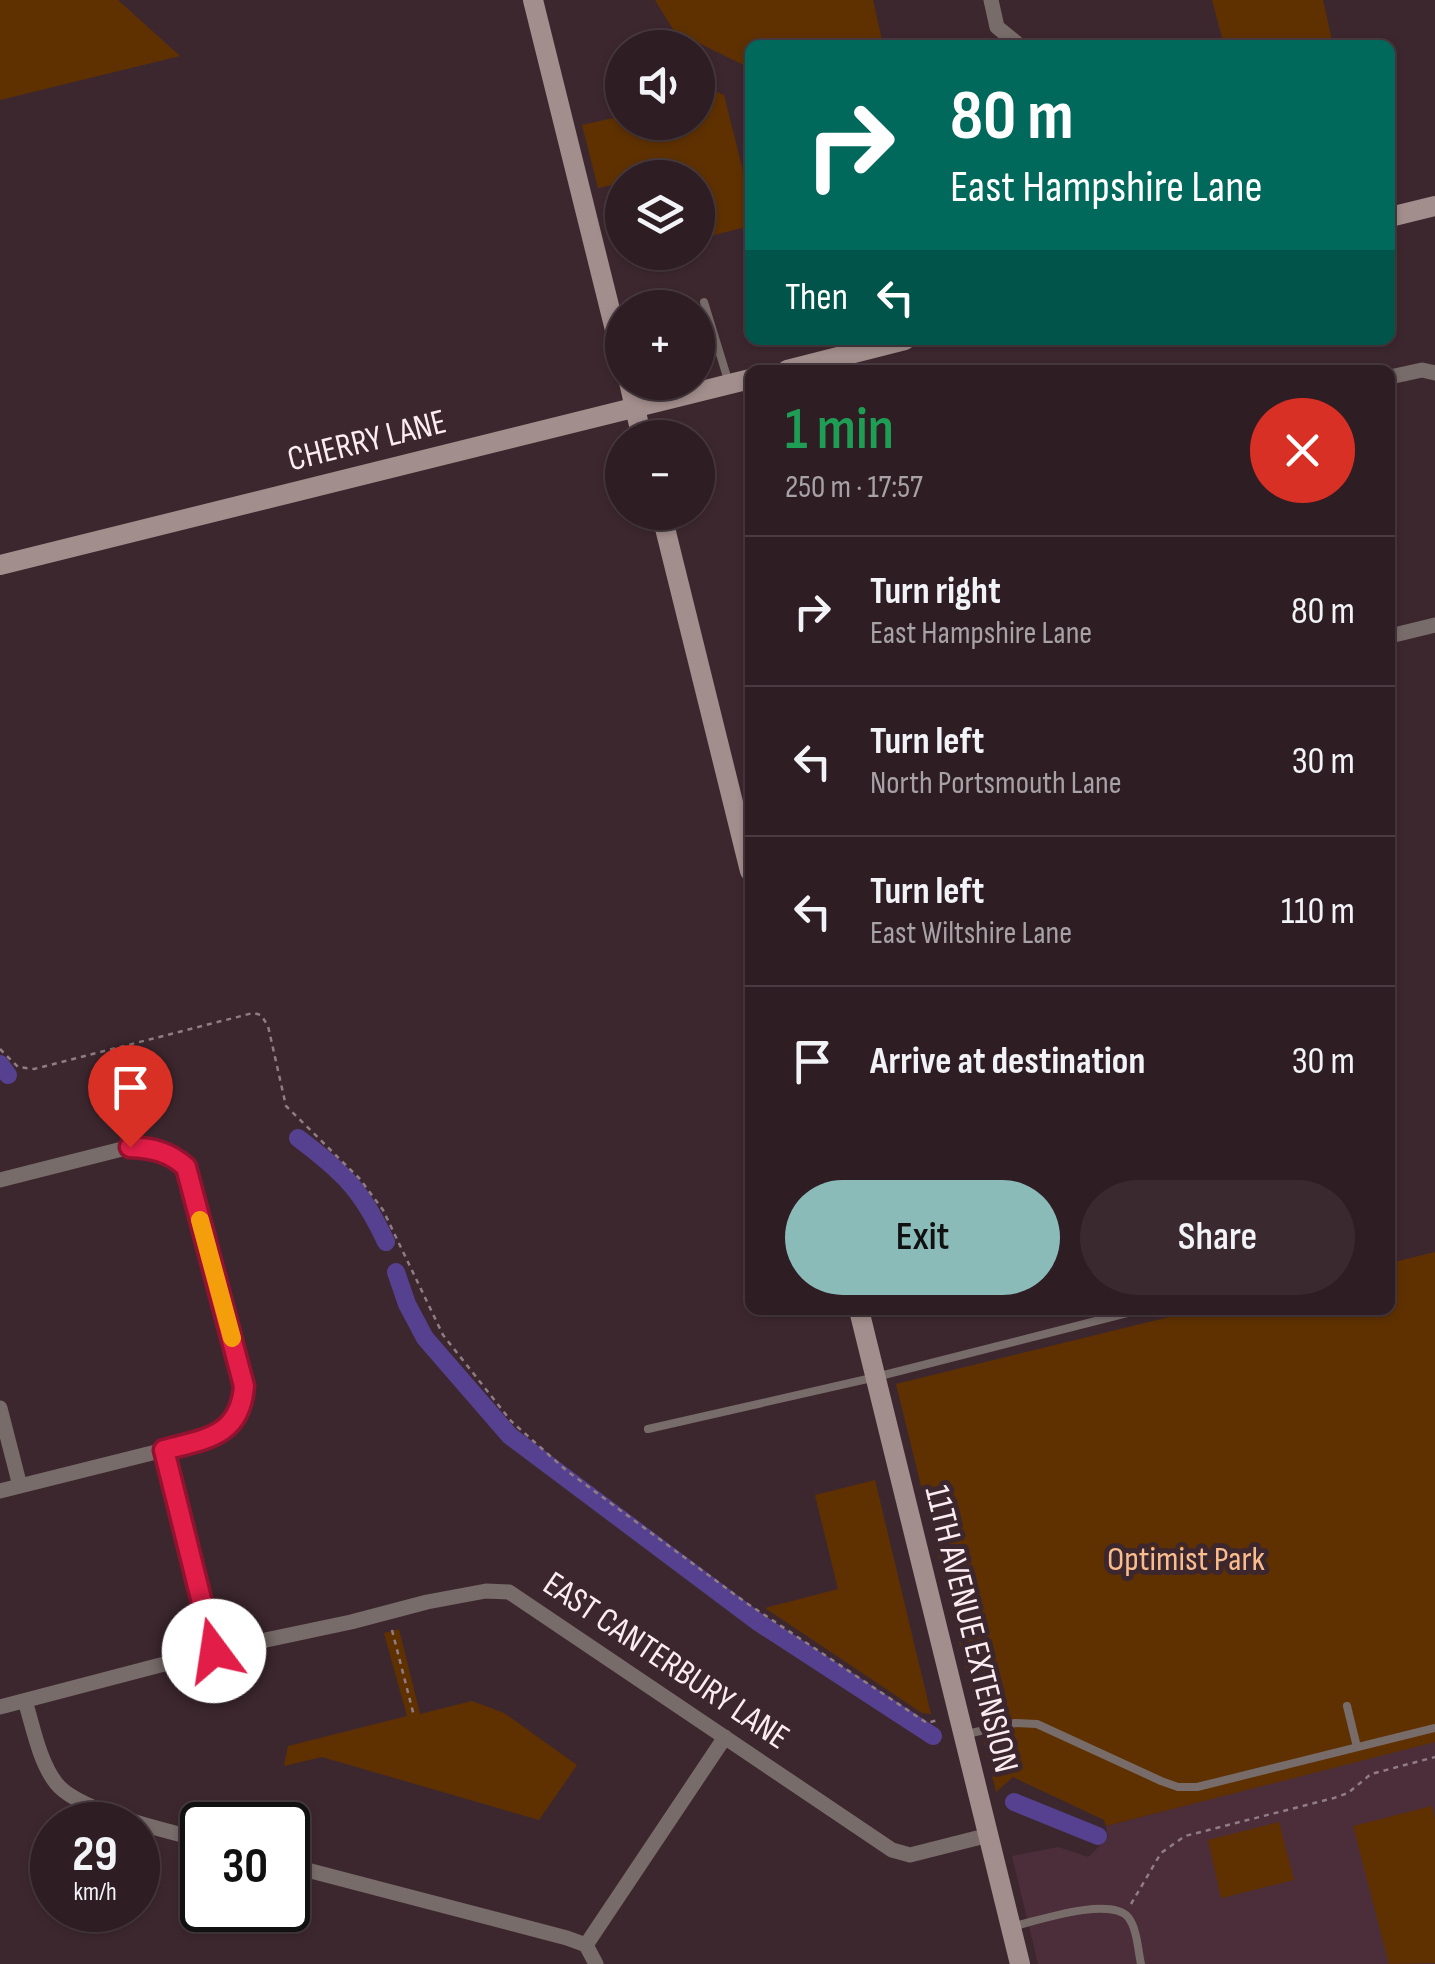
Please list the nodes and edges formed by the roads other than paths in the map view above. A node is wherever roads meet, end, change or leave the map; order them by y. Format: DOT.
graph roads {
  1 [pos="533,0"];
  2 [pos="991,0"];
  3 [pos="1013,40"];
  4 [pos="1435,206"];
  5 [pos="1395,216"];
  6 [pos="605,290"];
  7 [pos="715,326"];
  8 [pos="885,345"];
  9 [pos="806,365"];
  10 [pos="1435,373"];
  11 [pos="1395,377"];
  12 [pos="740,382"];
  13 [pos="633,400"];
  14 [pos="635,408"];
  15 [pos="638,420"];
  16 [pos="665,530"];
  17 [pos="0,564"];
  18 [pos="1435,625"];
  19 [pos="1395,635"];
  20 [pos="745,851"];
  21 [pos="0,1180"];
  22 [pos="860,1315"];
  23 [pos="1120,1315"];
  24 [pos="876,1377"];
  25 [pos="0,1408"];
  26 [pos="648,1429"];
  27 [pos="164,1450"];
  28 [pos="20,1486"];
  29 [pos="0,1492"];
  30 [pos="214,1651"];
  31 [pos="25,1700"];
  32 [pos="1347,1706"];
  33 [pos="0,1707"];
  34 [pos="960,1725"];
  35 [pos="1435,1728"];
  36 [pos="726,1738"];
  37 [pos="1357,1747"];
  38 [pos="180,1834"];
  39 [pos="989,1835"];
  40 [pos="310,1870"];
  41 [pos="1011,1927"];
  42 [pos="586,1944"];
  43 [pos="596,1964"];
  44 [pos="1020,1964"];
  45 [pos="1141,1964"];
  1 -- 6 [label="street"];
  2 -- 3 [label="street"];
  4 -- 5 [label="street"];
  7 -- 12 [label="lane"];
  8 -- 9 [label="street"];
  10 -- 11 [label="street"];
  12 -- 14 [label="street, CHERRY LANE"];
  13 -- 14 [label="street"];
  14 -- 15 [label="street"];
  14 -- 17 [label="street, CHERRY LANE"];
  16 -- 20 [label="street"];
  18 -- 19 [label="street"];
  21 -- 27 [label="street"];
  22 -- 24 [label="street, 11TH AVENUE EXTENSION"];
  23 -- 24 [label="lane"];
  24 -- 26 [label="lane"];
  24 -- 34 [label="street, 11TH AVENUE EXTENSION"];
  25 -- 28 [label="street"];
  27 -- 28 [label="street"];
  27 -- 30 [label="street"];
  28 -- 29 [label="street"];
  30 -- 31 [label="street, EAST CANTERBURY LANE"];
  30 -- 36 [label="street, EAST CANTERBURY LANE"];
  31 -- 33 [label="street, EAST CANTERBURY LANE"];
  31 -- 38 [label="street"];
  32 -- 37 [label="lane"];
  34 -- 37 [label="lane"];
  34 -- 39 [label="street, 11TH AVENUE EXTENSION"];
  35 -- 37 [label="lane"];
  36 -- 39 [label="street, EAST CANTERBURY LANE"];
  36 -- 42 [label="street"];
  39 -- 41 [label="street, 11TH AVENUE EXTENSION"];
  40 -- 42 [label="street"];
  41 -- 44 [label="street, 11TH AVENUE EXTENSION"];
  41 -- 45 [label="lane"];
  42 -- 43 [label="street"];
}
